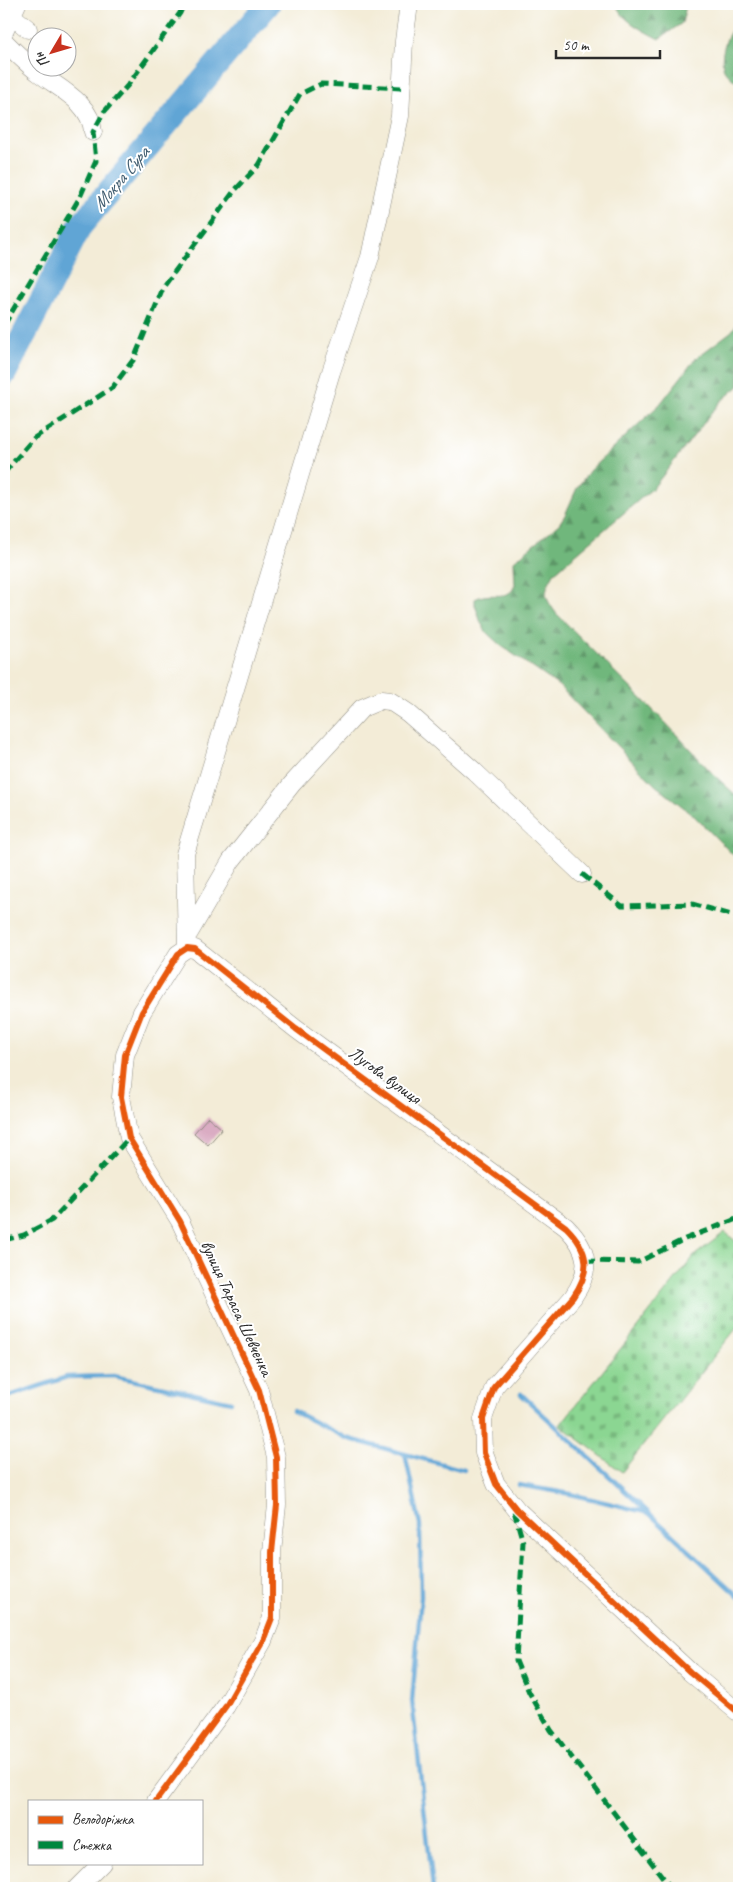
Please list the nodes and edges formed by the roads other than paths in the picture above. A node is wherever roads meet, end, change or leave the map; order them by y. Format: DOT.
graph roads {
  1 [pos="409,4"];
  2 [pos="14,9"];
  3 [pos="28,29"];
  4 [pos="4,32"];
  5 [pos="4,41"];
  6 [pos="93,132"];
  7 [pos="582,874"];
  8 [pos="188,940"];
  9 [pos="739,1713"];
  10 [pos="157,1800"];
  11 [pos="101,1864"];
  12 [pos="77,1888"];
  1 -- 8 [label="street"];
  2 -- 3 [label="street"];
  2 -- 4 [label="street"];
  5 -- 6 [label="street"];
  7 -- 8 [label="street, вулиця Тараса Шевченка"];
  8 -- 9 [label="street, Лугова вулиця"];
  8 -- 10 [label="street, вулиця Тараса Шевченка"];
  11 -- 12 [label="street"];
}
